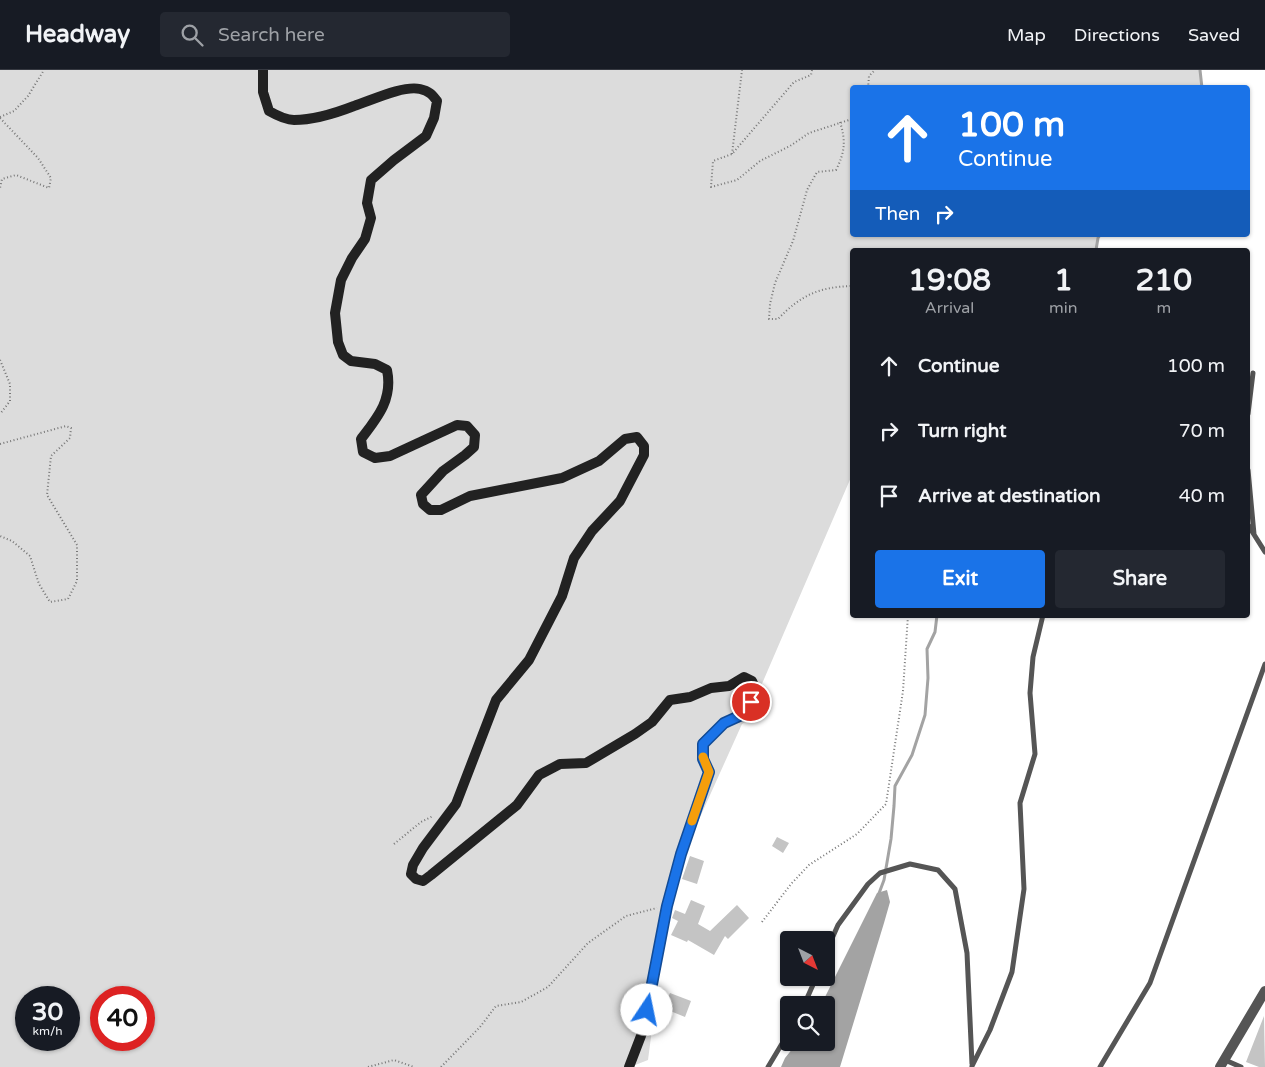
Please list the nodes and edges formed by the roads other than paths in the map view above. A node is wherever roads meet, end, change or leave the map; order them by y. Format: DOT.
graph roads {
  1 [pos="264,70"];
  2 [pos="1253,373"];
  3 [pos="1250,398"];
  4 [pos="1250,491"];
  5 [pos="1250,528"];
  6 [pos="1254,534"];
  7 [pos="1265,552"];
  8 [pos="1042,618"];
  9 [pos="1265,664"];
  10 [pos="835,932"];
  11 [pos="1265,991"];
  12 [pos="780,1047"];
  13 [pos="1223,1064"];
  14 [pos="630,1067"];
  15 [pos="768,1067"];
  16 [pos="972,1067"];
  17 [pos="1100,1067"];
  18 [pos="1241,1067"];
  1 -- 14 [label="street"];
  2 -- 3 [label="lane"];
  4 -- 6 [label="lane"];
  5 -- 6 [label="lane"];
  6 -- 7 [label="lane"];
  8 -- 16 [label="lane"];
  9 -- 17 [label="lane"];
  10 -- 16 [label="lane"];
  11 -- 13 [label="street"];
  12 -- 15 [label="lane"];
  13 -- 18 [label="lane"];
}
